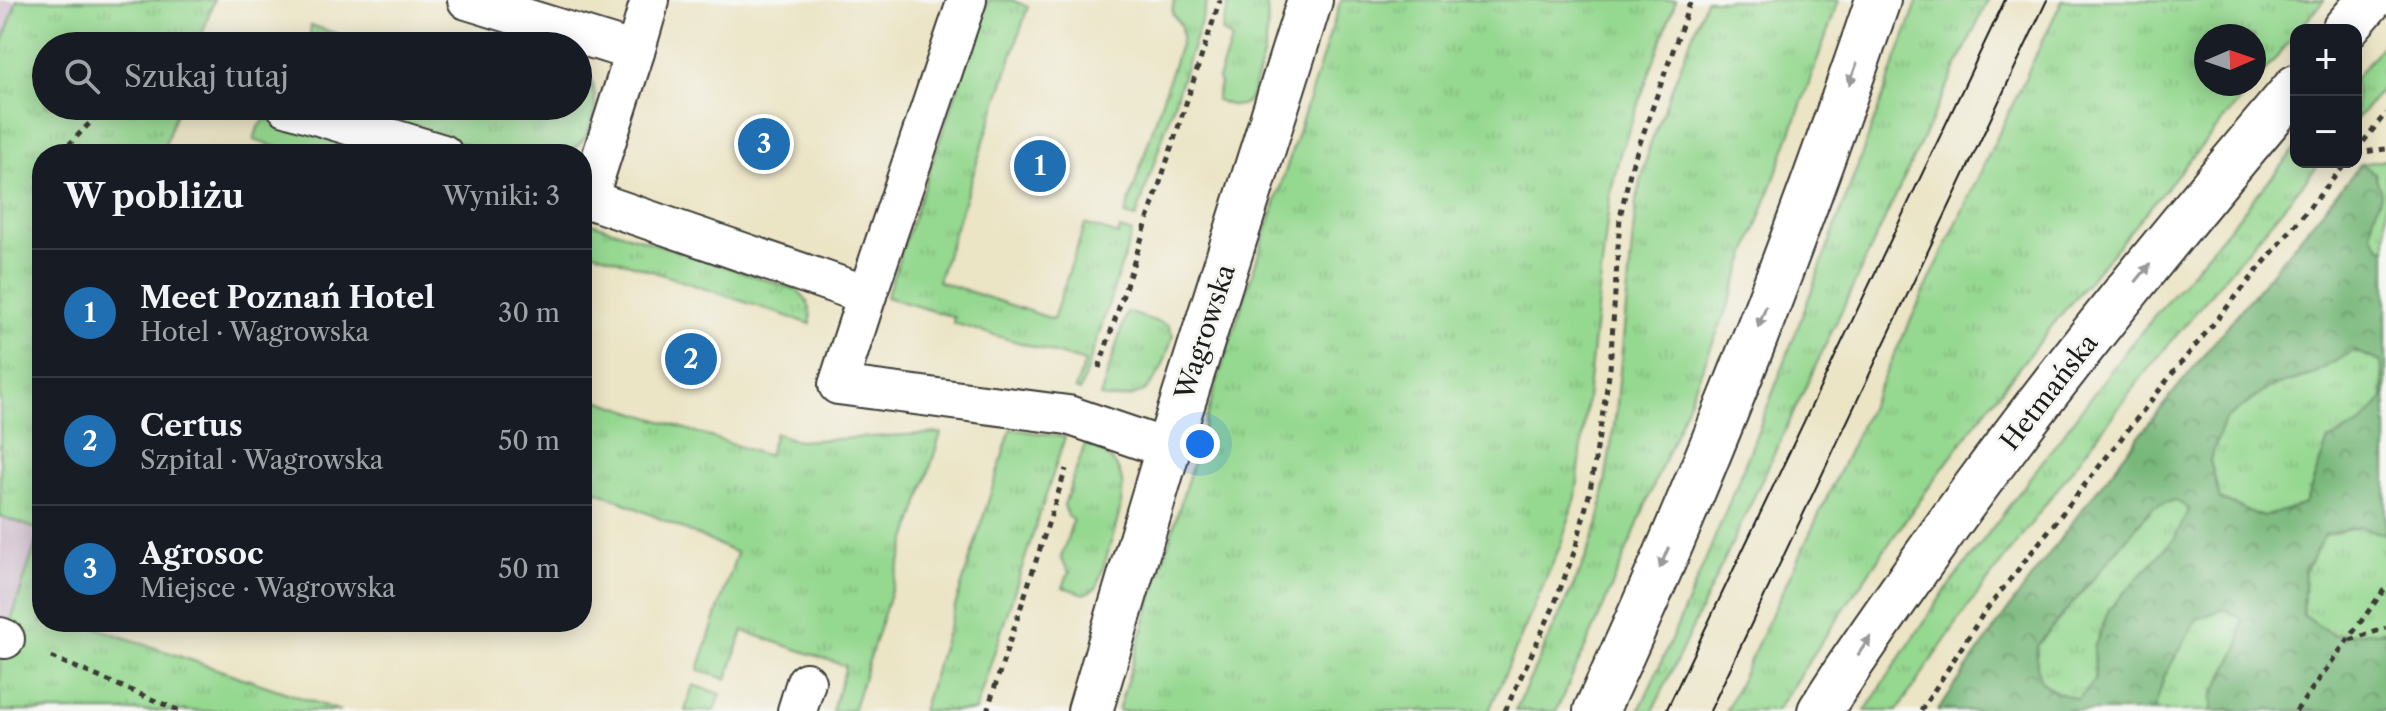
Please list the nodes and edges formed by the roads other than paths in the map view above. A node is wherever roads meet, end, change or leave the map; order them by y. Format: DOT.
graph roads {
  1 [pos="650,0"];
  2 [pos="967,0"];
  3 [pos="1310,0"];
  4 [pos="1878,0"];
  5 [pos="2370,0"];
  6 [pos="490,3"];
  7 [pos="2349,24"];
  8 [pos="576,32"];
  9 [pos="592,37"];
  10 [pos="635,52"];
  11 [pos="2290,94"];
  12 [pos="332,120"];
  13 [pos="410,144"];
  14 [pos="592,178"];
  15 [pos="592,200"];
  16 [pos="867,295"];
  17 [pos="1168,449"];
  18 [pos="1090,711"];
  19 [pos="1596,711"];
  20 [pos="1820,711"];
  1 -- 10 [label="lane"];
  2 -- 16 [label="lane"];
  3 -- 17 [label="street, Wagrowska"];
  4 -- 19 [label="street, one-way"];
  5 -- 7 [label="street"];
  6 -- 8 [label="lane"];
  9 -- 10 [label="lane"];
  10 -- 14 [label="lane"];
  20 -- 11 [label="street, Hetmańska, one-way"];
  12 -- 13 [label="lane"];
  15 -- 16 [label="lane"];
  16 -- 17 [label="lane"];
  17 -- 18 [label="street, Wagrowska"];
}
